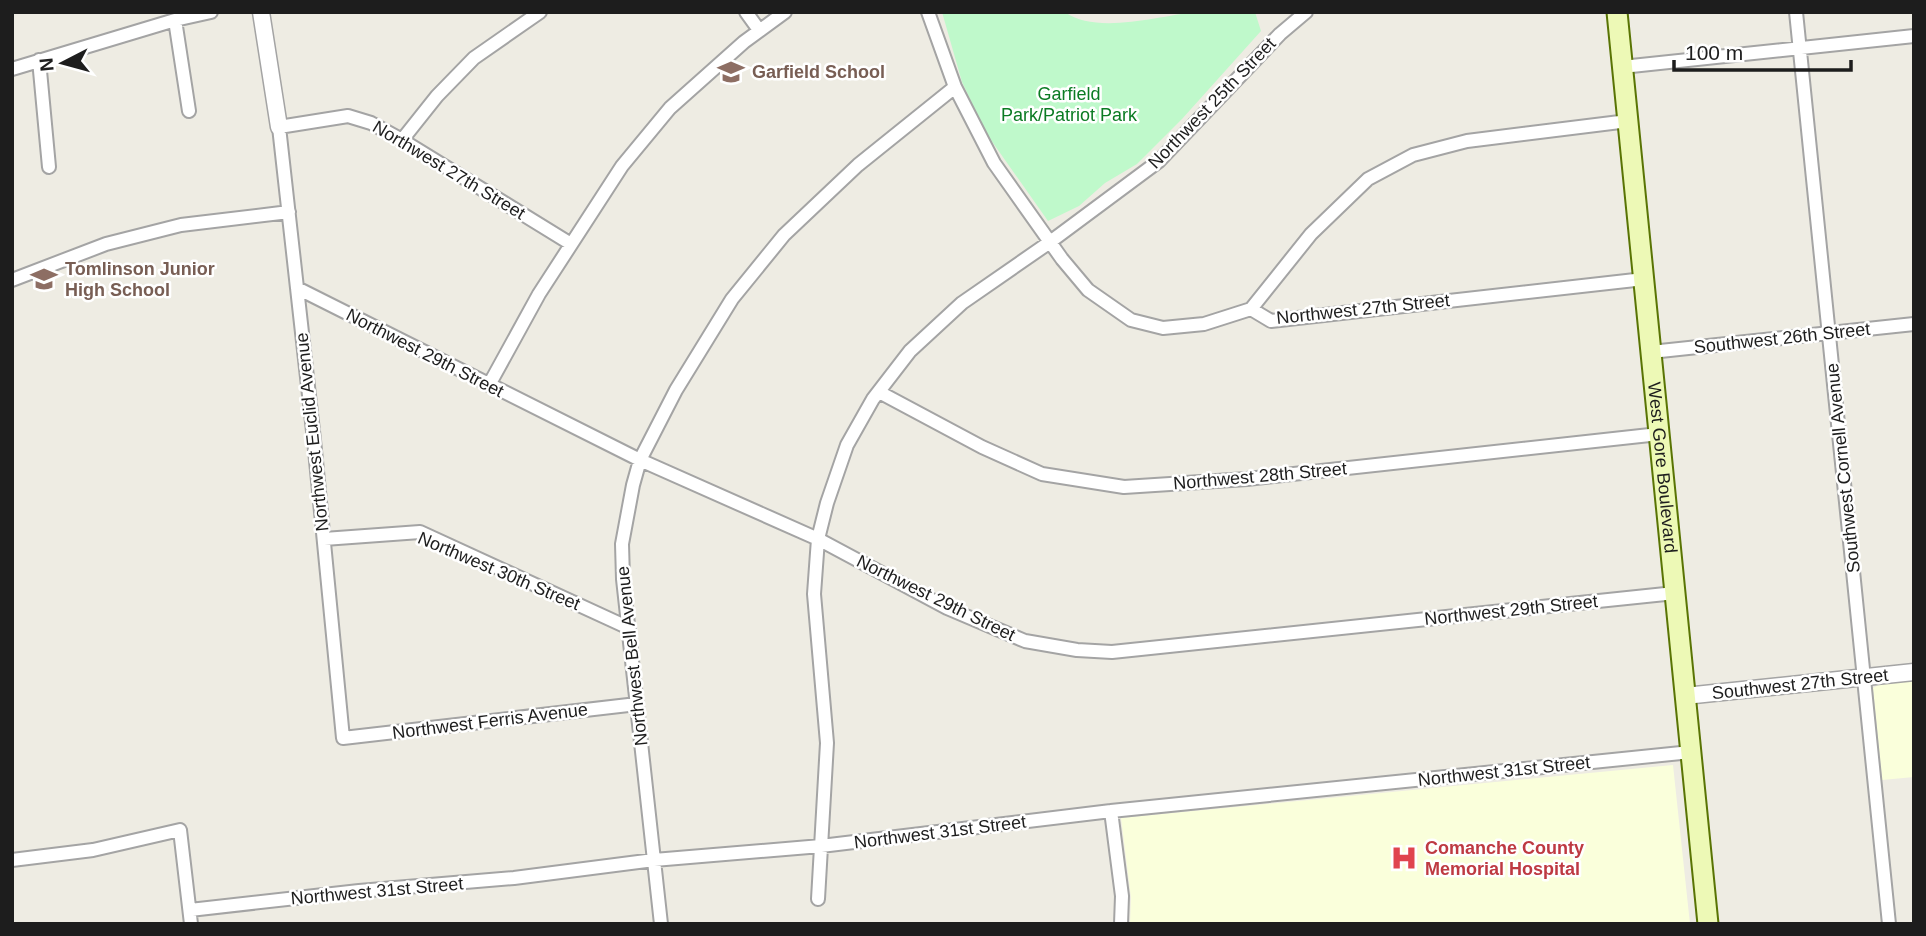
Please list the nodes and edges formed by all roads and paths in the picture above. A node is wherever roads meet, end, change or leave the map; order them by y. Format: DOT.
graph roads {
  1 [pos="211,12"];
  2 [pos="261,12"];
  3 [pos="540,12"];
  4 [pos="746,12"];
  5 [pos="785,12"];
  6 [pos="928,12"];
  7 [pos="1306,12"];
  8 [pos="1617,12"];
  9 [pos="1796,12"];
  10 [pos="175,20"];
  11 [pos="759,30"];
  12 [pos="1914,36"];
  13 [pos="1800,48"];
  14 [pos="39,60"];
  15 [pos="1622,67"];
  16 [pos="12,69"];
  17 [pos="955,86"];
  18 [pos="188,111"];
  19 [pos="1628,121"];
  20 [pos="279,127"];
  21 [pos="402,140"];
  22 [pos="50,167"];
  23 [pos="289,212"];
  24 [pos="1050,242"];
  25 [pos="571,244"];
  26 [pos="1644,279"];
  27 [pos="12,280"];
  28 [pos="297,288"];
  29 [pos="1251,309"];
  30 [pos="1914,324"];
  31 [pos="1829,333"];
  32 [pos="1651,352"];
  33 [pos="489,385"];
  34 [pos="879,392"];
  35 [pos="1659,434"];
  36 [pos="640,460"];
  37 [pos="818,538"];
  38 [pos="324,539"];
  39 [pos="1675,593"];
  40 [pos="629,628"];
  41 [pos="1914,672"];
  42 [pos="1864,677"];
  43 [pos="1685,696"];
  44 [pos="637,704"];
  45 [pos="343,738"];
  46 [pos="1691,752"];
  47 [pos="1111,811"];
  48 [pos="821,846"];
  49 [pos="12,860"];
  50 [pos="654,860"];
  51 [pos="818,899"];
  52 [pos="190,917"];
  53 [pos="661,924"];
  54 [pos="1121,924"];
  55 [pos="1708,924"];
  56 [pos="1889,924"];
  1 -- 10 [label="street"];
  2 -- 20 [label="street"];
  3 -- 21 [label="street"];
  4 -- 11 [label="street"];
  5 -- 11 [label="street"];
  6 -- 17 [label="street"];
  7 -- 24 [label="street, Northwest 25th Street"];
  8 -- 15 [label="main road, West Gore Boulevard"];
  9 -- 13 [label="street, Southwest Cornell Avenue"];
  10 -- 14 [label="street"];
  10 -- 18 [label="street"];
  11 -- 25 [label="street"];
  12 -- 13 [label="street"];
  13 -- 15 [label="street"];
  13 -- 31 [label="street, Southwest Cornell Avenue"];
  14 -- 16 [label="street"];
  14 -- 22 [label="street"];
  15 -- 19 [label="main road, West Gore Boulevard"];
  17 -- 24 [label="street, Northwest 27th Street"];
  17 -- 36 [label="street, Northwest Bell Avenue"];
  19 -- 26 [label="main road, West Gore Boulevard"];
  19 -- 29 [label="street"];
  20 -- 21 [label="street, Northwest 27th Street"];
  20 -- 23 [label="street, Northwest Euclid Avenue"];
  21 -- 25 [label="street, Northwest 27th Street"];
  23 -- 27 [label="street"];
  23 -- 28 [label="street, Northwest Euclid Avenue"];
  24 -- 29 [label="street, Northwest 27th Street"];
  24 -- 34 [label="street, Northwest 25th Street"];
  25 -- 33 [label="street"];
  26 -- 29 [label="street, Northwest 27th Street"];
  26 -- 32 [label="main road, West Gore Boulevard"];
  28 -- 33 [label="street, Northwest 29th Street"];
  28 -- 38 [label="street, Northwest Euclid Avenue"];
  30 -- 31 [label="street, Southwest 26th Street"];
  31 -- 32 [label="street, Southwest 26th Street"];
  31 -- 42 [label="street, Southwest Cornell Avenue"];
  32 -- 35 [label="main road, West Gore Boulevard"];
  33 -- 36 [label="street, Northwest 29th Street"];
  34 -- 35 [label="street, Northwest 28th Street"];
  34 -- 37 [label="street, Northwest 25th Street"];
  35 -- 39 [label="main road, West Gore Boulevard"];
  36 -- 37 [label="street, Northwest 29th Street"];
  36 -- 40 [label="street, Northwest Bell Avenue"];
  37 -- 39 [label="street, Northwest 29th Street"];
  37 -- 48 [label="street, Northwest 25th Street"];
  38 -- 40 [label="street, Northwest 30th Street"];
  38 -- 45 [label="street, Northwest Euclid Avenue"];
  39 -- 43 [label="main road, West Gore Boulevard"];
  40 -- 44 [label="street, Northwest Bell Avenue"];
  41 -- 42 [label="street, Southwest 27th Street"];
  42 -- 43 [label="street, Southwest 27th Street"];
  42 -- 56 [label="street, Southwest Cornell Avenue"];
  43 -- 46 [label="main road, West Gore Boulevard"];
  44 -- 45 [label="street, Northwest Ferris Avenue"];
  44 -- 50 [label="street, Northwest Bell Avenue"];
  46 -- 47 [label="street, Northwest 31st Street"];
  46 -- 55 [label="main road, West Gore Boulevard"];
  47 -- 48 [label="street, Northwest 31st Street"];
  47 -- 54 [label="street"];
  48 -- 50 [label="street, Northwest 31st Street"];
  48 -- 51 [label="street, Northwest 25th Street"];
  49 -- 52 [label="street"];
  50 -- 52 [label="street, Northwest 31st Street"];
  50 -- 53 [label="street, Northwest Bell Avenue"];
}
